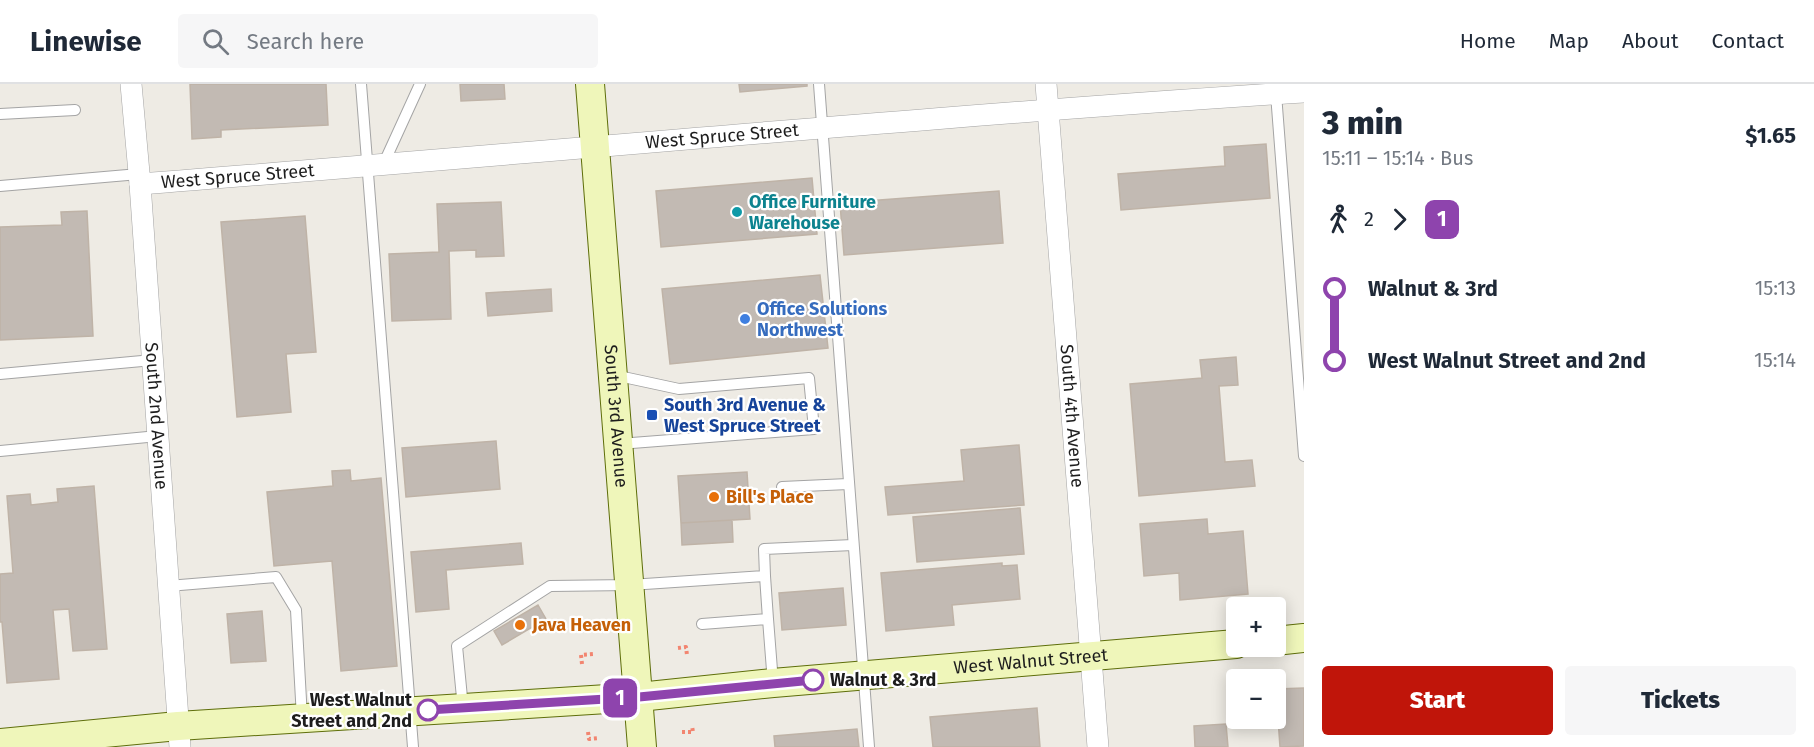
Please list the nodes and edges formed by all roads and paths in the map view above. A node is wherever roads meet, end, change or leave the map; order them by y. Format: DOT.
graph roads {
  1 [pos="131,84"];
  2 [pos="361,84"];
  3 [pos="420,84"];
  4 [pos="590,84"];
  5 [pos="819,84"];
  6 [pos="1046,84"];
  7 [pos="1304,92"];
  8 [pos="1276,94"];
  9 [pos="1048,109"];
  10 [pos="75,110"];
  11 [pos="0,114"];
  12 [pos="822,129"];
  13 [pos="595,148"];
  14 [pos="375,166"];
  15 [pos="140,179"];
  16 [pos="0,186"];
  17 [pos="153,360"];
  18 [pos="0,375"];
  19 [pos="613,375"];
  20 [pos="158,436"];
  21 [pos="619,444"];
  22 [pos="0,451"];
  23 [pos="1304,451"];
  24 [pos="1304,456"];
  25 [pos="848,484"];
  26 [pos="782,487"];
  27 [pos="853,545"];
  28 [pos="765,576"];
  29 [pos="630,585"];
  30 [pos="168,586"];
  31 [pos="768,619"];
  32 [pos="702,624"];
  33 [pos="1304,638"];
  34 [pos="1286,640"];
  35 [pos="1226,645"];
  36 [pos="678,648"];
  37 [pos="593,654"];
  38 [pos="687,655"];
  39 [pos="1090,655"];
  40 [pos="582,664"];
  41 [pos="862,676"];
  42 [pos="773,683"];
  43 [pos="639,697"];
  44 [pos="463,708"];
  45 [pos="410,711"];
  46 [pos="302,718"];
  47 [pos="692,726"];
  48 [pos="588,732"];
  49 [pos="682,732"];
  50 [pos="179,737"];
  51 [pos="599,738"];
  52 [pos="0,743"];
  53 [pos="413,747"];
  54 [pos="642,747"];
  55 [pos="869,747"];
  56 [pos="1098,747"];
  1 -- 15 [label="street, South 2nd Avenue"];
  2 -- 14 [label="lane"];
  3 -- 14 [label="lane"];
  4 -- 13 [label="street, South 3rd Avenue"];
  5 -- 12 [label="lane"];
  6 -- 9 [label="street, South 4th Avenue"];
  7 -- 8 [label="street, West Spruce Street"];
  8 -- 9 [label="street, West Spruce Street"];
  8 -- 23 [label="lane"];
  9 -- 12 [label="street, West Spruce Street"];
  9 -- 39 [label="street, South 4th Avenue"];
  10 -- 11 [label="lane"];
  12 -- 13 [label="street, West Spruce Street"];
  12 -- 25 [label="lane"];
  13 -- 14 [label="street, West Spruce Street"];
  13 -- 19 [label="street, South 3rd Avenue"];
  14 -- 15 [label="street, West Spruce Street"];
  14 -- 45 [label="lane"];
  15 -- 16 [label="lane"];
  15 -- 17 [label="street, South 2nd Avenue"];
  17 -- 18 [label="lane"];
  17 -- 20 [label="street, South 2nd Avenue"];
  19 -- 21 [label="street, South 3rd Avenue"];
  19 -- 21 [label="lane"];
  20 -- 22 [label="lane"];
  20 -- 30 [label="street, South 2nd Avenue"];
  21 -- 29 [label="street, South 3rd Avenue"];
  23 -- 24 [label="lane"];
  25 -- 26 [label="lane"];
  25 -- 27 [label="lane"];
  27 -- 28 [label="lane"];
  27 -- 41 [label="lane"];
  28 -- 29 [label="lane"];
  28 -- 31 [label="lane"];
  29 -- 43 [label="street, South 3rd Avenue"];
  29 -- 44 [label="lane"];
  30 -- 46 [label="lane"];
  30 -- 50 [label="street, South 2nd Avenue"];
  31 -- 32 [label="lane"];
  31 -- 42 [label="lane"];
  33 -- 34 [label="street"];
  35 -- 39 [label="street, West Walnut Street"];
  36 -- 38 [label="path"];
  37 -- 40 [label="path"];
  39 -- 41 [label="street, West Walnut Street"];
  39 -- 56 [label="street, South 4th Avenue"];
  41 -- 42 [label="street, West Walnut Street"];
  41 -- 55 [label="lane"];
  42 -- 43 [label="street, West Walnut Street"];
  43 -- 44 [label="street, West Walnut Street"];
  43 -- 54 [label="street, South 3rd Avenue"];
  44 -- 45 [label="street, West Walnut Street"];
  45 -- 46 [label="street, West Walnut Street"];
  45 -- 53 [label="lane"];
  46 -- 50 [label="street, West Walnut Street"];
  47 -- 49 [label="path"];
  48 -- 51 [label="path"];
  50 -- 52 [label="street, West Walnut Street"];
}
